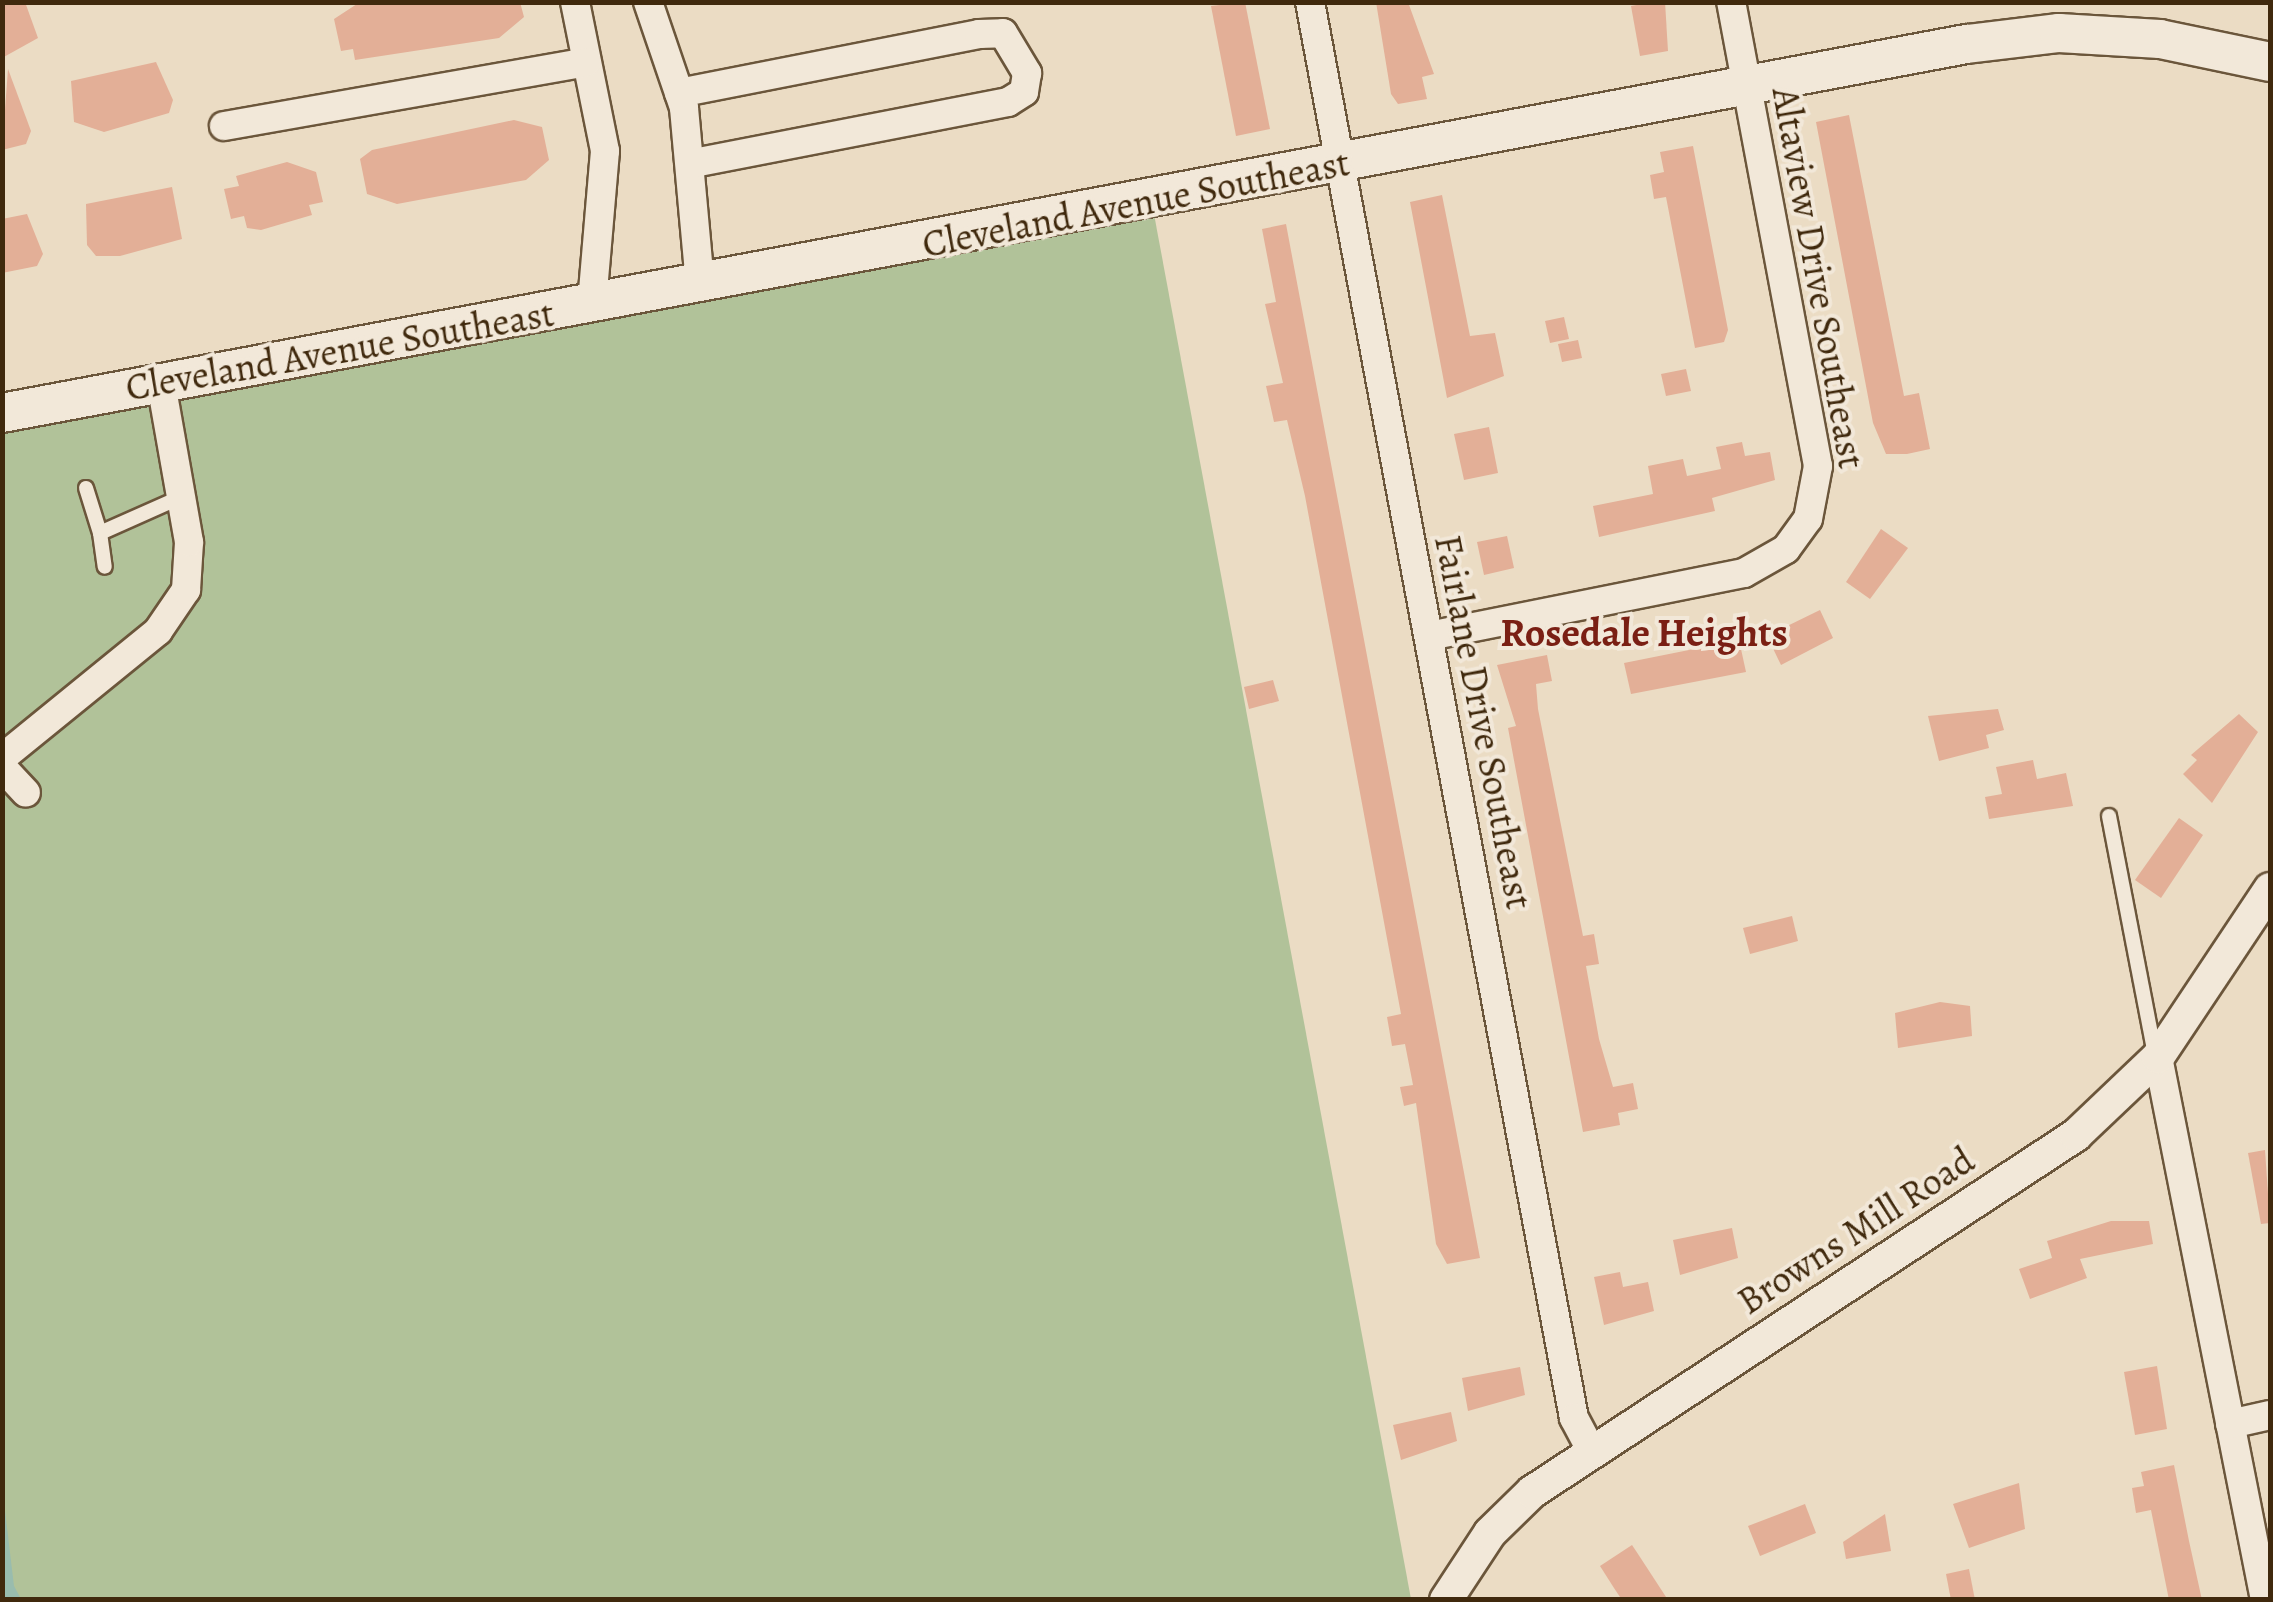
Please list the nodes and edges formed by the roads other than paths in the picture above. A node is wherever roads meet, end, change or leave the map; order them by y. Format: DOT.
graph roads {
  1 [pos="576,2"];
  2 [pos="648,2"];
  3 [pos="1310,2"];
  4 [pos="1731,2"];
  5 [pos="586,62"];
  6 [pos="2270,62"];
  7 [pos="1747,87"];
  8 [pos="679,93"];
  9 [pos="224,126"];
  10 [pos="690,164"];
  11 [pos="1340,166"];
  12 [pos="700,284"];
  13 [pos="592,304"];
  14 [pos="161,384"];
  15 [pos="2,413"];
  16 [pos="86,488"];
  17 [pos="182,496"];
  18 [pos="100,533"];
  19 [pos="105,567"];
  20 [pos="1428,636"];
  21 [pos="2,758"];
  22 [pos="2,767"];
  23 [pos="26,793"];
  24 [pos="2109,816"];
  25 [pos="2270,889"];
  26 [pos="2157,1059"];
  27 [pos="2270,1416"];
  28 [pos="2230,1424"];
  29 [pos="1592,1452"];
  30 [pos="1446,1600"];
  31 [pos="2264,1600"];
  1 -- 5 [label="street"];
  2 -- 8 [label="street"];
  3 -- 11 [label="street, Fairlane Drive Southeast"];
  4 -- 7 [label="street, Altaview Drive Southeast"];
  5 -- 9 [label="street"];
  5 -- 13 [label="street"];
  6 -- 7 [label="main road, Cleveland Avenue Southeast"];
  7 -- 11 [label="main road, Cleveland Avenue Southeast"];
  7 -- 20 [label="street, Altaview Drive Southeast"];
  8 -- 10 [label="street"];
  8 -- 10 [label="street"];
  10 -- 12 [label="street"];
  11 -- 12 [label="main road, Cleveland Avenue Southeast"];
  11 -- 20 [label="street, Fairlane Drive Southeast"];
  12 -- 13 [label="main road, Cleveland Avenue Southeast"];
  13 -- 14 [label="main road, Cleveland Avenue Southeast"];
  14 -- 15 [label="main road, Cleveland Avenue Southeast"];
  14 -- 17 [label="street"];
  16 -- 18 [label="lane"];
  17 -- 18 [label="lane"];
  17 -- 21 [label="street"];
  18 -- 19 [label="lane"];
  20 -- 29 [label="street, Fairlane Drive Southeast"];
  22 -- 23 [label="street"];
  24 -- 26 [label="lane"];
  25 -- 26 [label="street, Browns Mill Road"];
  26 -- 28 [label="street"];
  26 -- 29 [label="street, Browns Mill Road"];
  27 -- 28 [label="street"];
  28 -- 31 [label="street"];
  29 -- 30 [label="street, Browns Mill Road"];
}
